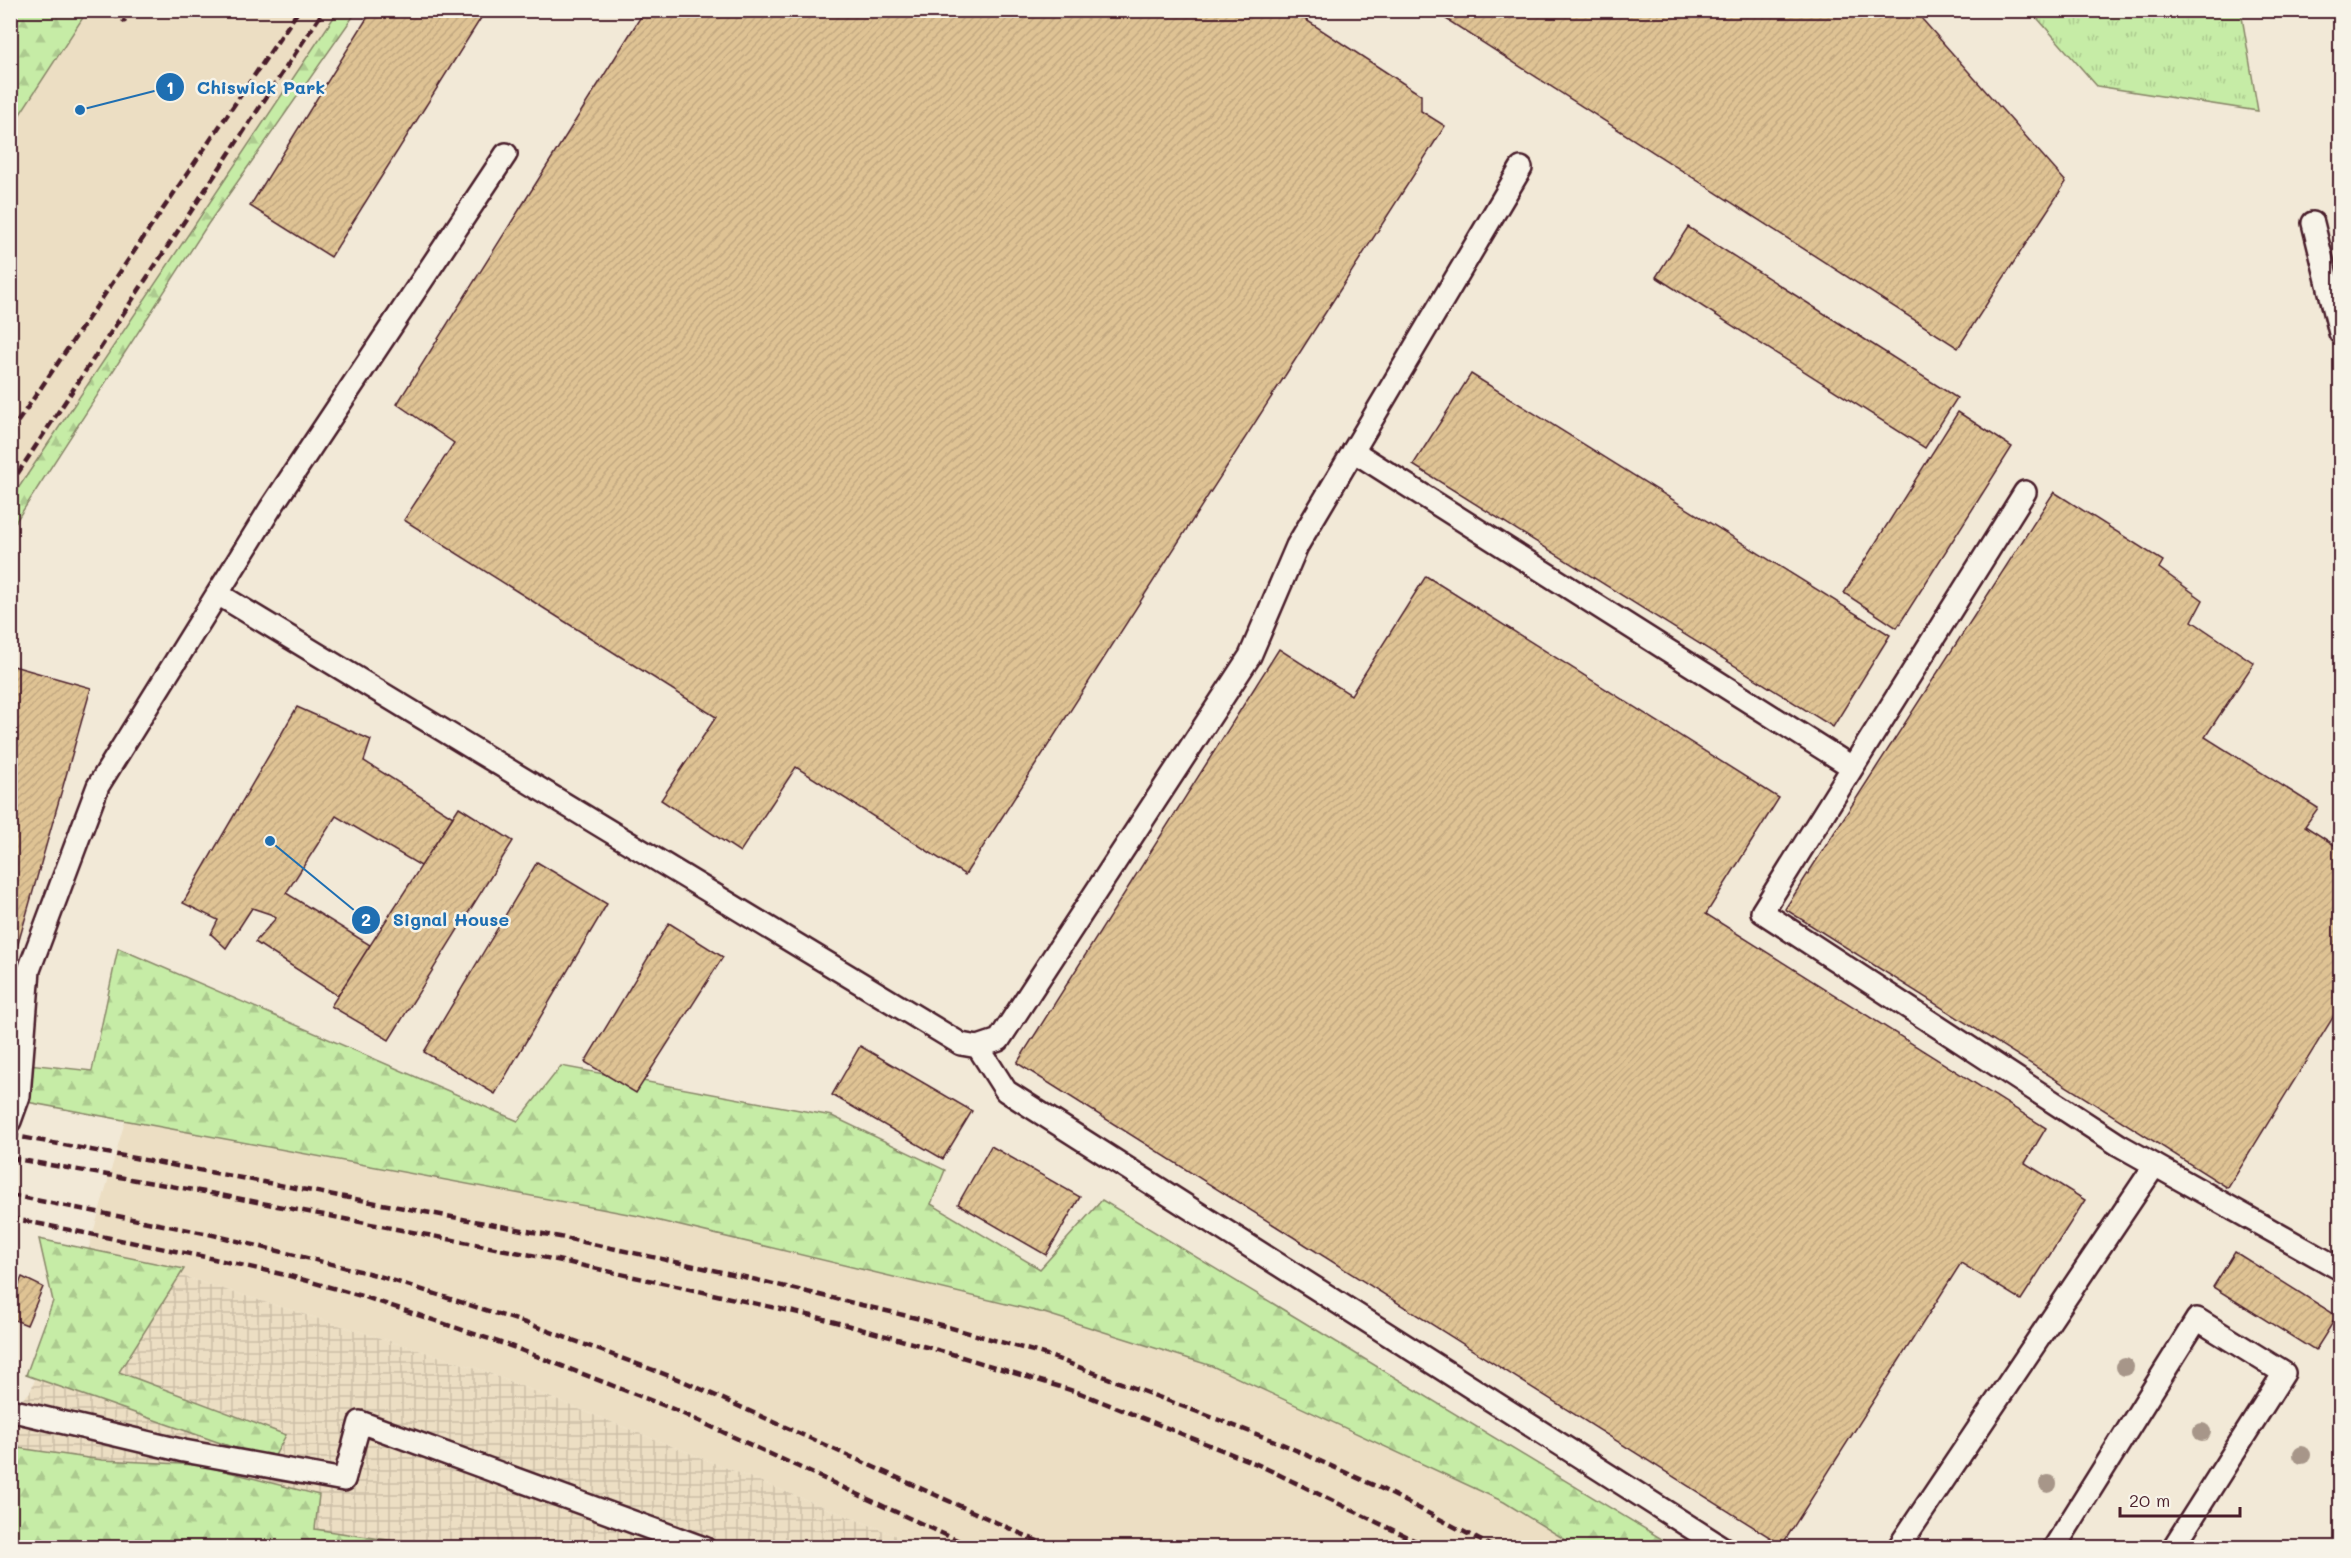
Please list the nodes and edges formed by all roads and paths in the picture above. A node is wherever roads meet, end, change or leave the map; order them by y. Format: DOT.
graph roads {
  1 [pos="107,10"];
  2 [pos="129,24"];
  3 [pos="506,154"];
  4 [pos="1521,168"];
  5 [pos="2313,223"];
  6 [pos="2340,333"];
  7 [pos="1353,451"];
  8 [pos="2025,492"];
  9 [pos="218,594"];
  10 [pos="1852,767"];
  11 [pos="978,1047"];
  12 [pos="10,1121"];
  13 [pos="2155,1165"];
  14 [pos="2340,1269"];
  15 [pos="10,1410"];
  16 [pos="704,1548"];
  17 [pos="1723,1548"];
  18 [pos="1898,1548"];
  19 [pos="2054,1548"];
  20 [pos="2173,1548"];
  1 -- 2 [label="path"];
  3 -- 9 [label="lane"];
  4 -- 7 [label="lane"];
  5 -- 6 [label="lane"];
  7 -- 10 [label="lane"];
  7 -- 11 [label="lane"];
  8 -- 10 [label="lane"];
  9 -- 11 [label="lane"];
  9 -- 12 [label="lane"];
  10 -- 13 [label="lane"];
  11 -- 17 [label="lane"];
  13 -- 14 [label="lane"];
  13 -- 18 [label="lane"];
  15 -- 16 [label="lane"];
  19 -- 20 [label="lane"];
}
